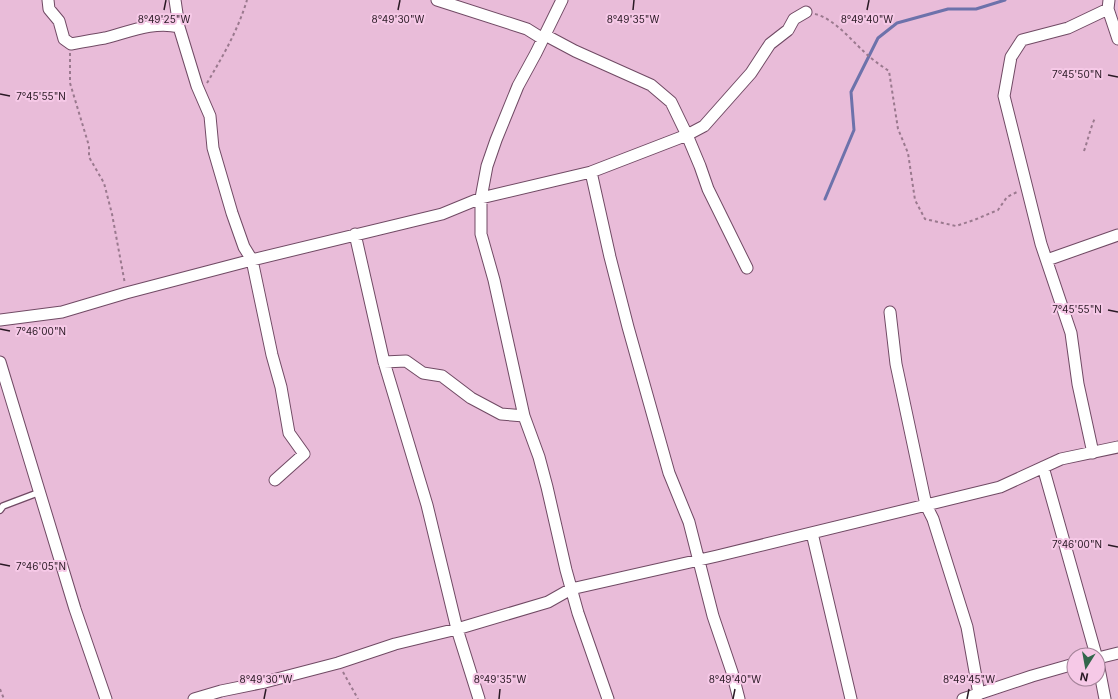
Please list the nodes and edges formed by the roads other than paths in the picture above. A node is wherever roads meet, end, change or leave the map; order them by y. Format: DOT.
graph roads {
  1 [pos="48,0"];
  2 [pos="175,0"];
  3 [pos="437,0"];
  4 [pos="562,0"];
  5 [pos="1109,5"];
  6 [pos="806,12"];
  7 [pos="179,27"];
  8 [pos="544,37"];
  9 [pos="1118,39"];
  10 [pos="687,135"];
  11 [pos="591,172"];
  12 [pos="481,198"];
  13 [pos="355,234"];
  14 [pos="1118,235"];
  15 [pos="252,260"];
  16 [pos="1047,260"];
  17 [pos="747,268"];
  18 [pos="890,312"];
  19 [pos="0,320"];
  20 [pos="0,362"];
  21 [pos="384,362"];
  22 [pos="524,416"];
  23 [pos="1118,447"];
  24 [pos="1093,453"];
  25 [pos="1043,467"];
  26 [pos="275,480"];
  27 [pos="40,492"];
  28 [pos="926,505"];
  29 [pos="0,510"];
  30 [pos="812,533"];
  31 [pos="700,560"];
  32 [pos="571,589"];
  33 [pos="457,629"];
  34 [pos="1094,647"];
  35 [pos="1118,653"];
  36 [pos="1106,656"];
  37 [pos="1066,666"];
  38 [pos="1103,687"];
  39 [pos="979,694"];
  40 [pos="106,699"];
  41 [pos="194,699"];
  42 [pos="479,699"];
  43 [pos="608,699"];
  44 [pos="739,699"];
  45 [pos="851,699"];
  46 [pos="963,699"];
  47 [pos="1105,699"];
  1 -- 7 [label="street"];
  2 -- 7 [label="street"];
  3 -- 8 [label="street"];
  4 -- 8 [label="street"];
  5 -- 9 [label="street"];
  5 -- 16 [label="street"];
  6 -- 10 [label="street"];
  7 -- 15 [label="street"];
  8 -- 10 [label="street"];
  8 -- 12 [label="street"];
  10 -- 11 [label="street"];
  10 -- 17 [label="street"];
  11 -- 12 [label="street"];
  11 -- 31 [label="street"];
  12 -- 13 [label="street"];
  12 -- 22 [label="street"];
  13 -- 15 [label="street"];
  13 -- 21 [label="street"];
  14 -- 16 [label="street"];
  15 -- 19 [label="street"];
  15 -- 26 [label="street"];
  16 -- 24 [label="street"];
  18 -- 28 [label="street"];
  20 -- 27 [label="street"];
  21 -- 22 [label="street"];
  21 -- 33 [label="street"];
  22 -- 32 [label="street"];
  23 -- 24 [label="street"];
  24 -- 25 [label="street"];
  25 -- 28 [label="street"];
  25 -- 34 [label="street"];
  27 -- 29 [label="lane"];
  27 -- 40 [label="street"];
  28 -- 30 [label="street"];
  28 -- 39 [label="street"];
  30 -- 31 [label="street"];
  30 -- 45 [label="street"];
  31 -- 32 [label="street"];
  31 -- 44 [label="street"];
  32 -- 33 [label="street"];
  32 -- 43 [label="street"];
  33 -- 41 [label="street"];
  33 -- 42 [label="street"];
  35 -- 36 [label="street"];
  37 -- 39 [label="street"];
  38 -- 47 [label="street"];
  39 -- 46 [label="street"];
}
